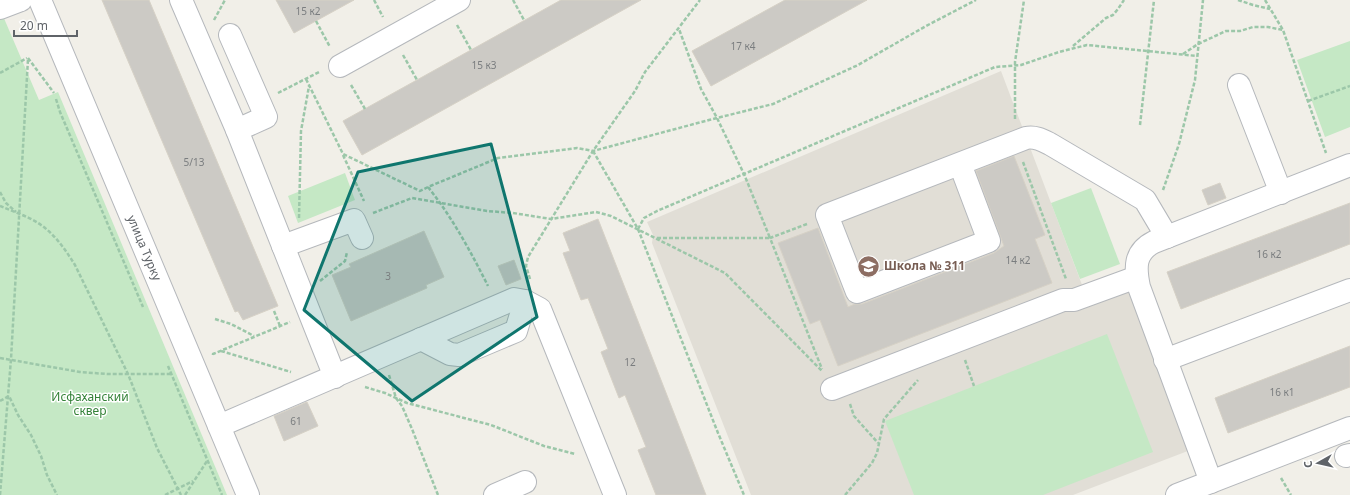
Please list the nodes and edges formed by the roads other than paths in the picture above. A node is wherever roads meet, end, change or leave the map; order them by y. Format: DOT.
graph roads {
  1 [pos="21,0"];
  2 [pos="40,0"];
  3 [pos="181,0"];
  4 [pos="459,0"];
  5 [pos="0,8"];
  6 [pos="230,34"];
  7 [pos="340,66"];
  8 [pos="1239,86"];
  9 [pos="237,130"];
  10 [pos="960,164"];
  11 [pos="1341,169"];
  12 [pos="1281,193"];
  13 [pos="362,224"];
  14 [pos="1167,237"];
  15 [pos="291,243"];
  16 [pos="1137,277"];
  17 [pos="1350,290"];
  18 [pos="533,305"];
  19 [pos="421,339"];
  20 [pos="1165,360"];
  21 [pos="327,380"];
  22 [pos="832,382"];
  23 [pos="219,426"];
  24 [pos="1350,428"];
  25 [pos="525,482"];
  26 [pos="1211,482"];
  27 [pos="248,495"];
  28 [pos="495,495"];
  29 [pos="615,495"];
  30 [pos="1177,495"];
  1 -- 5 [label="street"];
  2 -- 23 [label="street, улица Турку"];
  3 -- 9 [label="street"];
  4 -- 7 [label="street"];
  6 -- 9 [label="street"];
  8 -- 12 [label="street"];
  9 -- 15 [label="street"];
  10 -- 10 [label="street"];
  10 -- 14 [label="street"];
  11 -- 12 [label="street"];
  12 -- 14 [label="street"];
  13 -- 15 [label="street"];
  14 -- 16 [label="street"];
  15 -- 21 [label="street"];
  16 -- 20 [label="street"];
  16 -- 22 [label="street"];
  17 -- 20 [label="street"];
  18 -- 19 [label="street"];
  18 -- 19 [label="street"];
  18 -- 29 [label="street"];
  19 -- 21 [label="street"];
  20 -- 26 [label="street"];
  21 -- 23 [label="street"];
  23 -- 27 [label="street, улица Турку"];
  24 -- 26 [label="street"];
  25 -- 28 [label="street"];
  26 -- 30 [label="street"];
}
